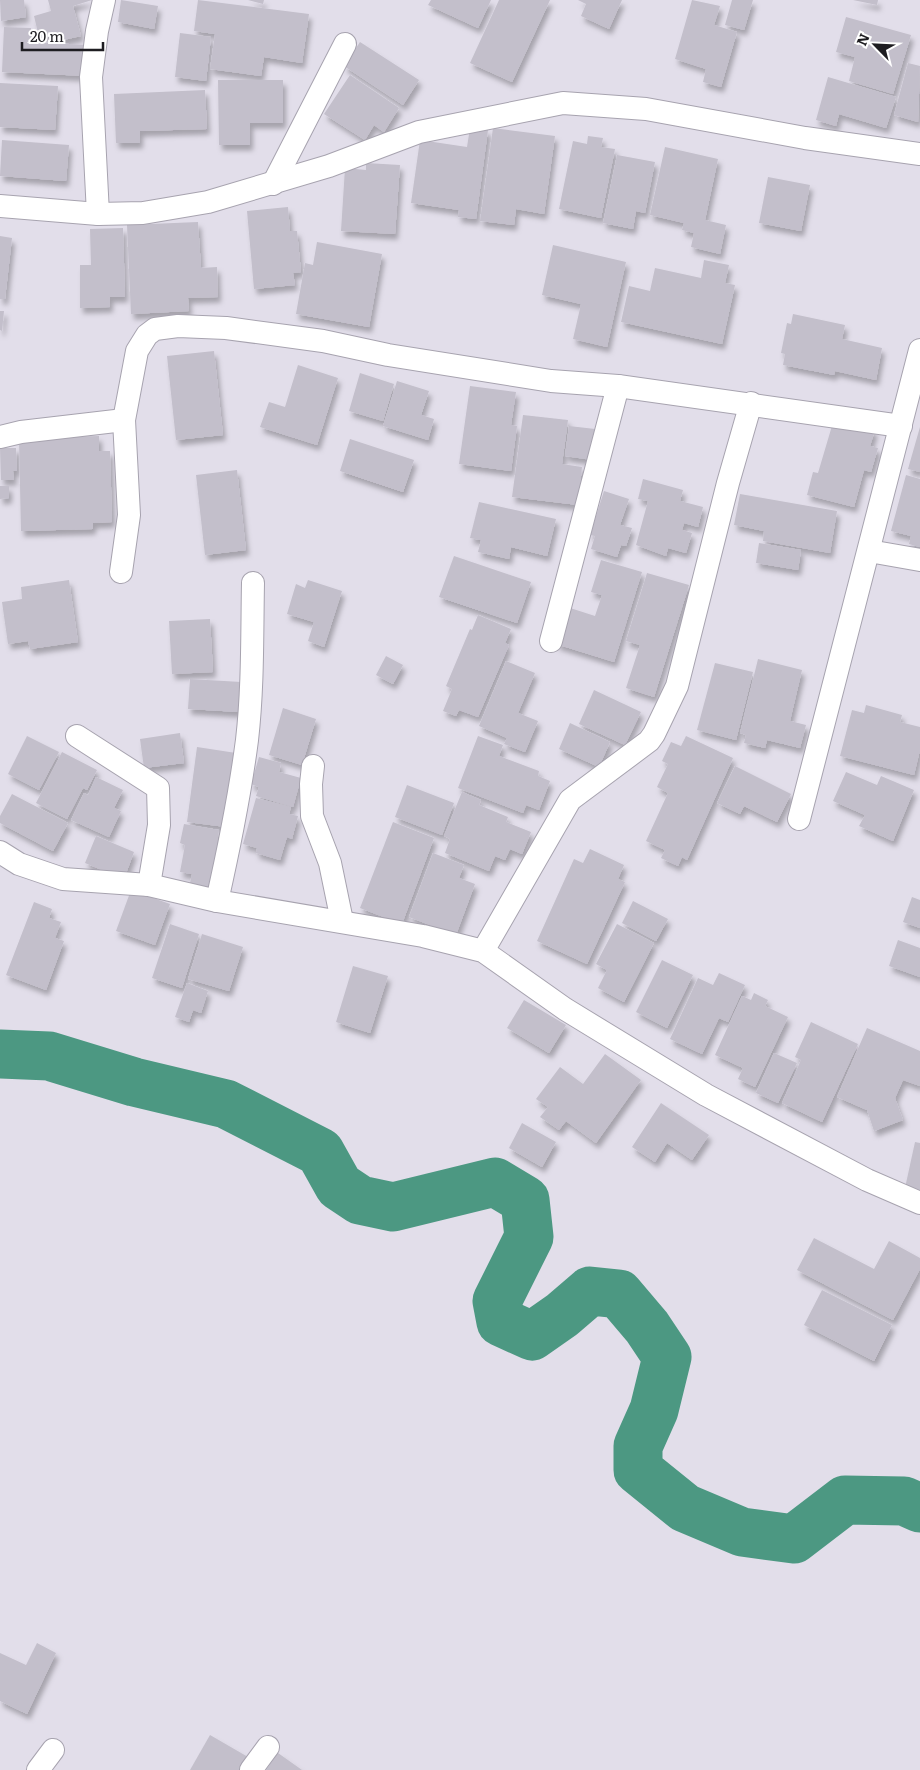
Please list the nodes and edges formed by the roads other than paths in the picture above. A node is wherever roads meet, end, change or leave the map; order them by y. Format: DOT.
graph roads {
  1 [pos="104,0"];
  2 [pos="345,44"];
  3 [pos="920,154"];
  4 [pos="273,184"];
  5 [pos="0,206"];
  6 [pos="98,214"];
  7 [pos="920,350"];
  8 [pos="916,383"];
  9 [pos="618,386"];
  10 [pos="751,403"];
  11 [pos="124,420"];
  12 [pos="901,426"];
  13 [pos="0,437"];
  14 [pos="869,551"];
  15 [pos="920,560"];
  16 [pos="121,572"];
  17 [pos="253,583"];
  18 [pos="551,641"];
  19 [pos="78,736"];
  20 [pos="313,766"];
  21 [pos="799,819"];
  22 [pos="0,852"];
  23 [pos="148,885"];
  24 [pos="217,901"];
  25 [pos="342,921"];
  26 [pos="483,950"];
  27 [pos="920,1203"];
  28 [pos="268,1747"];
  29 [pos="53,1750"];
  30 [pos="38,1770"];
  31 [pos="251,1770"];
  1 -- 6 [label="street"];
  2 -- 4 [label="street"];
  3 -- 4 [label="street"];
  4 -- 6 [label="street"];
  5 -- 6 [label="street"];
  7 -- 8 [label="street"];
  8 -- 12 [label="street"];
  9 -- 10 [label="street"];
  9 -- 11 [label="street"];
  9 -- 18 [label="street"];
  10 -- 12 [label="street"];
  10 -- 26 [label="street"];
  11 -- 13 [label="street"];
  11 -- 16 [label="street"];
  12 -- 14 [label="street"];
  14 -- 15 [label="street"];
  14 -- 21 [label="street"];
  17 -- 24 [label="street"];
  19 -- 23 [label="street"];
  20 -- 25 [label="street"];
  22 -- 23 [label="street"];
  23 -- 24 [label="street"];
  24 -- 25 [label="street"];
  25 -- 26 [label="street"];
  26 -- 27 [label="street"];
  28 -- 31 [label="street"];
  29 -- 30 [label="street"];
}
